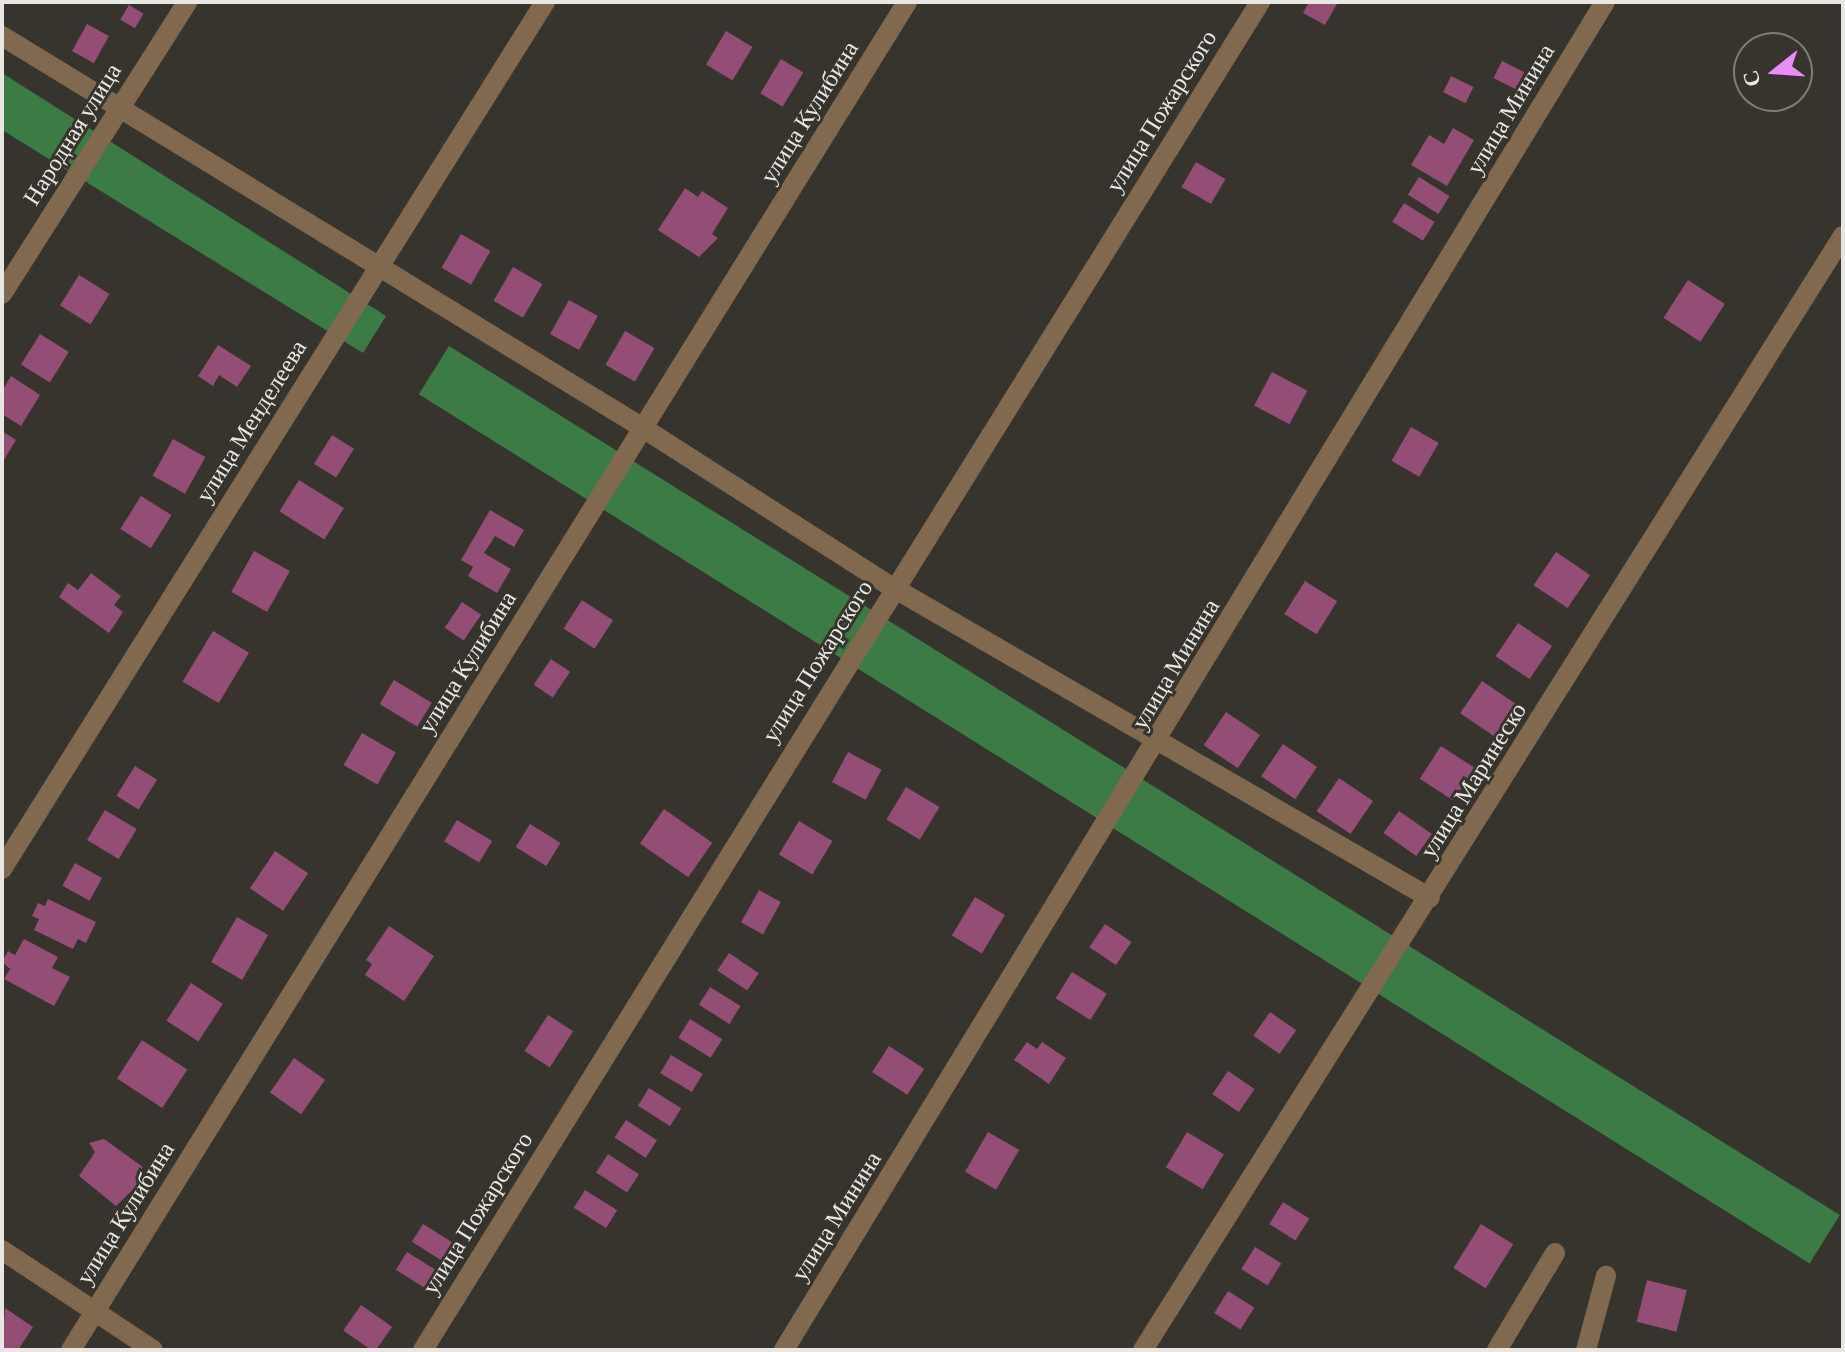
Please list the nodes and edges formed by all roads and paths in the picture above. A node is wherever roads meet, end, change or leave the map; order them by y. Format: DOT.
graph roads {
  1 [pos="187,2"];
  2 [pos="545,2"];
  3 [pos="907,2"];
  4 [pos="1260,2"];
  5 [pos="1605,2"];
  6 [pos="2,36"];
  7 [pos="119,109"];
  8 [pos="1843,236"];
  9 [pos="379,265"];
  10 [pos="2,294"];
  11 [pos="643,428"];
  12 [pos="892,587"];
  13 [pos="1157,744"];
  14 [pos="2,869"];
  15 [pos="1430,898"];
  16 [pos="2,1250"];
  17 [pos="1555,1253"];
  18 [pos="1606,1276"];
  19 [pos="95,1312"];
  20 [pos="71,1350"];
  21 [pos="153,1350"];
  22 [pos="423,1350"];
  23 [pos="784,1350"];
  24 [pos="1143,1350"];
  25 [pos="1497,1350"];
  26 [pos="1586,1350"];
  1 -- 7 [label="street, Народная улица"];
  2 -- 9 [label="street, улица Менделеева"];
  3 -- 11 [label="street, улица Кулибина"];
  4 -- 12 [label="street, улица Пожарского"];
  5 -- 13 [label="street, улица Минина"];
  6 -- 7 [label="street"];
  7 -- 9 [label="street"];
  7 -- 10 [label="street, Народная улица"];
  8 -- 15 [label="street, улица Маринеско"];
  9 -- 11 [label="street"];
  9 -- 14 [label="street, улица Менделеева"];
  11 -- 12 [label="street"];
  11 -- 19 [label="street, улица Кулибина"];
  12 -- 13 [label="street"];
  12 -- 22 [label="street, улица Пожарского"];
  13 -- 15 [label="street"];
  13 -- 23 [label="street, улица Минина"];
  15 -- 24 [label="street, улица Маринеско"];
  16 -- 19 [label="street"];
  17 -- 25 [label="street"];
  18 -- 26 [label="street"];
  19 -- 20 [label="street, улица Кулибина"];
  19 -- 21 [label="street"];
}
